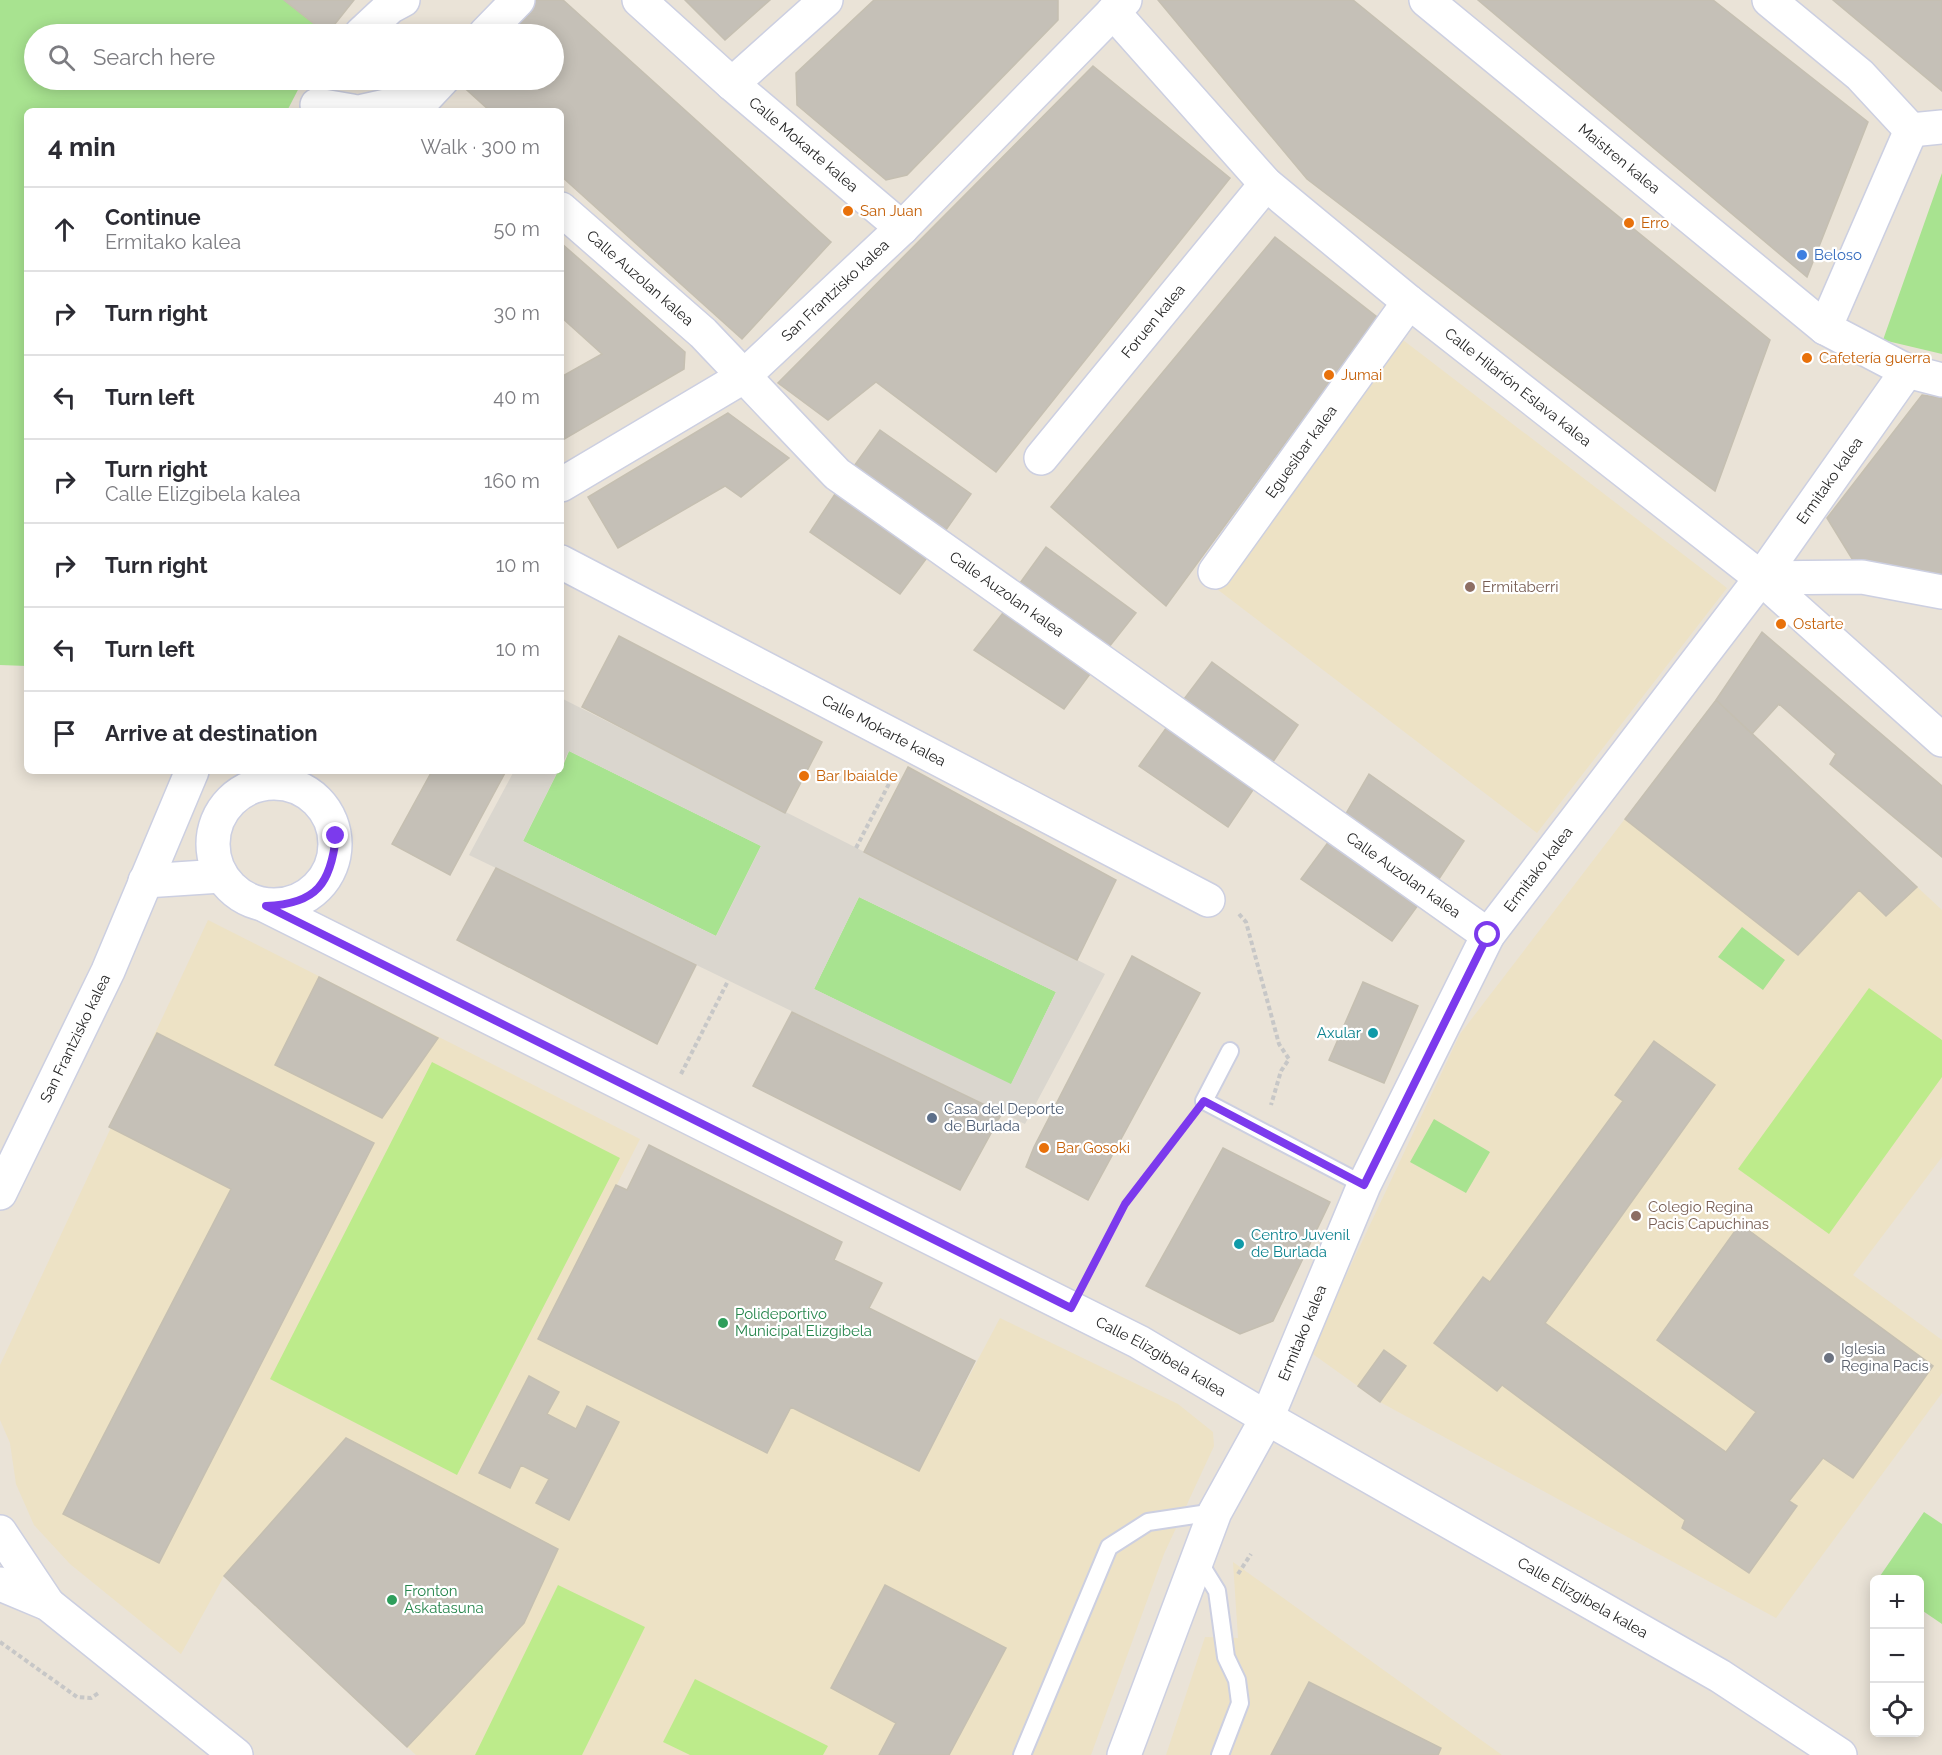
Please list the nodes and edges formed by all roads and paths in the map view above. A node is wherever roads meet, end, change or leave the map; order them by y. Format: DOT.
graph roads {
  1 [pos="403,0"];
  2 [pos="518,0"];
  3 [pos="639,0"];
  4 [pos="826,0"];
  5 [pos="1426,0"];
  6 [pos="1769,0"];
  7 [pos="1119,6"];
  8 [pos="372,24"];
  9 [pos="495,24"];
  10 [pos="732,84"];
  11 [pos="438,96"];
  12 [pos="322,99"];
  13 [pos="344,108"];
  14 [pos="378,108"];
  15 [pos="1927,129"];
  16 [pos="1266,184"];
  17 [pos="564,213"];
  18 [pos="902,228"];
  19 [pos="1409,302"];
  20 [pos="1825,328"];
  21 [pos="1906,371"];
  22 [pos="743,377"];
  23 [pos="1942,380"];
  24 [pos="1041,458"];
  25 [pos="564,483"];
  26 [pos="564,564"];
  27 [pos="1215,572"];
  28 [pos="1761,578"];
  29 [pos="1942,591"];
  30 [pos="1942,740"];
  31 [pos="910,744"];
  32 [pos="191,774"];
  33 [pos="315,784"];
  34 [pos="177,810"];
  35 [pos="216,826"];
  36 [pos="856,848"];
  37 [pos="221,876"];
  38 [pos="145,882"];
  39 [pos="1208,900"];
  40 [pos="266,906"];
  41 [pos="1488,935"];
  42 [pos="728,981"];
  43 [pos="1230,1051"];
  44 [pos="1204,1101"];
  45 [pos="665,1105"];
  46 [pos="1263,1132"];
  47 [pos="1364,1185"];
  48 [pos="0,1193"];
  49 [pos="1071,1308"];
  50 [pos="1267,1419"];
  51 [pos="1209,1525"];
  52 [pos="0,1532"];
  53 [pos="0,1584"];
  54 [pos="48,1604"];
  55 [pos="0,1642"];
  56 [pos="105,1688"];
  57 [pos="236,1755"];
  58 [pos="1022,1755"];
  59 [pos="1124,1755"];
  60 [pos="1220,1755"];
  61 [pos="1840,1755"];
  1 -- 8 [label="street"];
  2 -- 9 [label="street"];
  3 -- 10 [label="street, Calle Mokarte kalea"];
  4 -- 10 [label="street"];
  5 -- 20 [label="street, Maistren kalea"];
  6 -- 15 [label="street"];
  7 -- 16 [label="street, Calle Hilarión Eslava kalea"];
  7 -- 18 [label="street, San Frantzisko kalea"];
  10 -- 18 [label="street, Calle Mokarte kalea"];
  11 -- 14 [label="street"];
  12 -- 13 [label="street"];
  15 -- 20 [label="street"];
  16 -- 19 [label="street, Calle Hilarión Eslava kalea"];
  16 -- 24 [label="street, Foruen kalea"];
  17 -- 22 [label="street, Calle Auzolan kalea"];
  18 -- 22 [label="street, San Frantzisko kalea"];
  19 -- 27 [label="street, Eguesibar kalea"];
  19 -- 28 [label="street, Calle Hilarión Eslava kalea"];
  20 -- 21 [label="street, Maistren kalea"];
  21 -- 23 [label="street, Maistren kalea"];
  21 -- 28 [label="street, Ermitako kalea"];
  22 -- 25 [label="street, San Frantzisko kalea"];
  22 -- 41 [label="street, Calle Auzolan kalea"];
  26 -- 31 [label="street, Calle Mokarte kalea"];
  28 -- 29 [label="street"];
  28 -- 30 [label="street, Calle Hilarión Eslava kalea"];
  28 -- 41 [label="street, Ermitako kalea"];
  31 -- 36 [label="path"];
  31 -- 39 [label="street, Calle Mokarte kalea"];
  32 -- 34 [label="street, San Frantzisko kalea"];
  33 -- 35 [label="street"];
  33 -- 40 [label="street"];
  34 -- 35 [label="street"];
  34 -- 38 [label="street, San Frantzisko kalea"];
  35 -- 37 [label="street"];
  37 -- 38 [label="street"];
  37 -- 40 [label="street"];
  38 -- 48 [label="street, San Frantzisko kalea"];
  39 -- 46 [label="path"];
  40 -- 45 [label="street, Calle Elizgibela kalea"];
  41 -- 47 [label="street, Ermitako kalea"];
  42 -- 45 [label="path"];
  43 -- 44 [label="lane"];
  44 -- 46 [label="lane"];
  44 -- 49 [label="path"];
  45 -- 49 [label="street, Calle Elizgibela kalea"];
  46 -- 47 [label="lane"];
  47 -- 50 [label="street, Ermitako kalea"];
  49 -- 50 [label="street, Calle Elizgibela kalea"];
  50 -- 51 [label="street, Ermitako kalea"];
  50 -- 61 [label="street, Calle Elizgibela kalea"];
  51 -- 58 [label="lane"];
  51 -- 59 [label="street, Ermitako kalea"];
  51 -- 60 [label="lane"];
  52 -- 54 [label="street"];
  53 -- 54 [label="street"];
  54 -- 57 [label="street"];
  55 -- 56 [label="path"];
}
